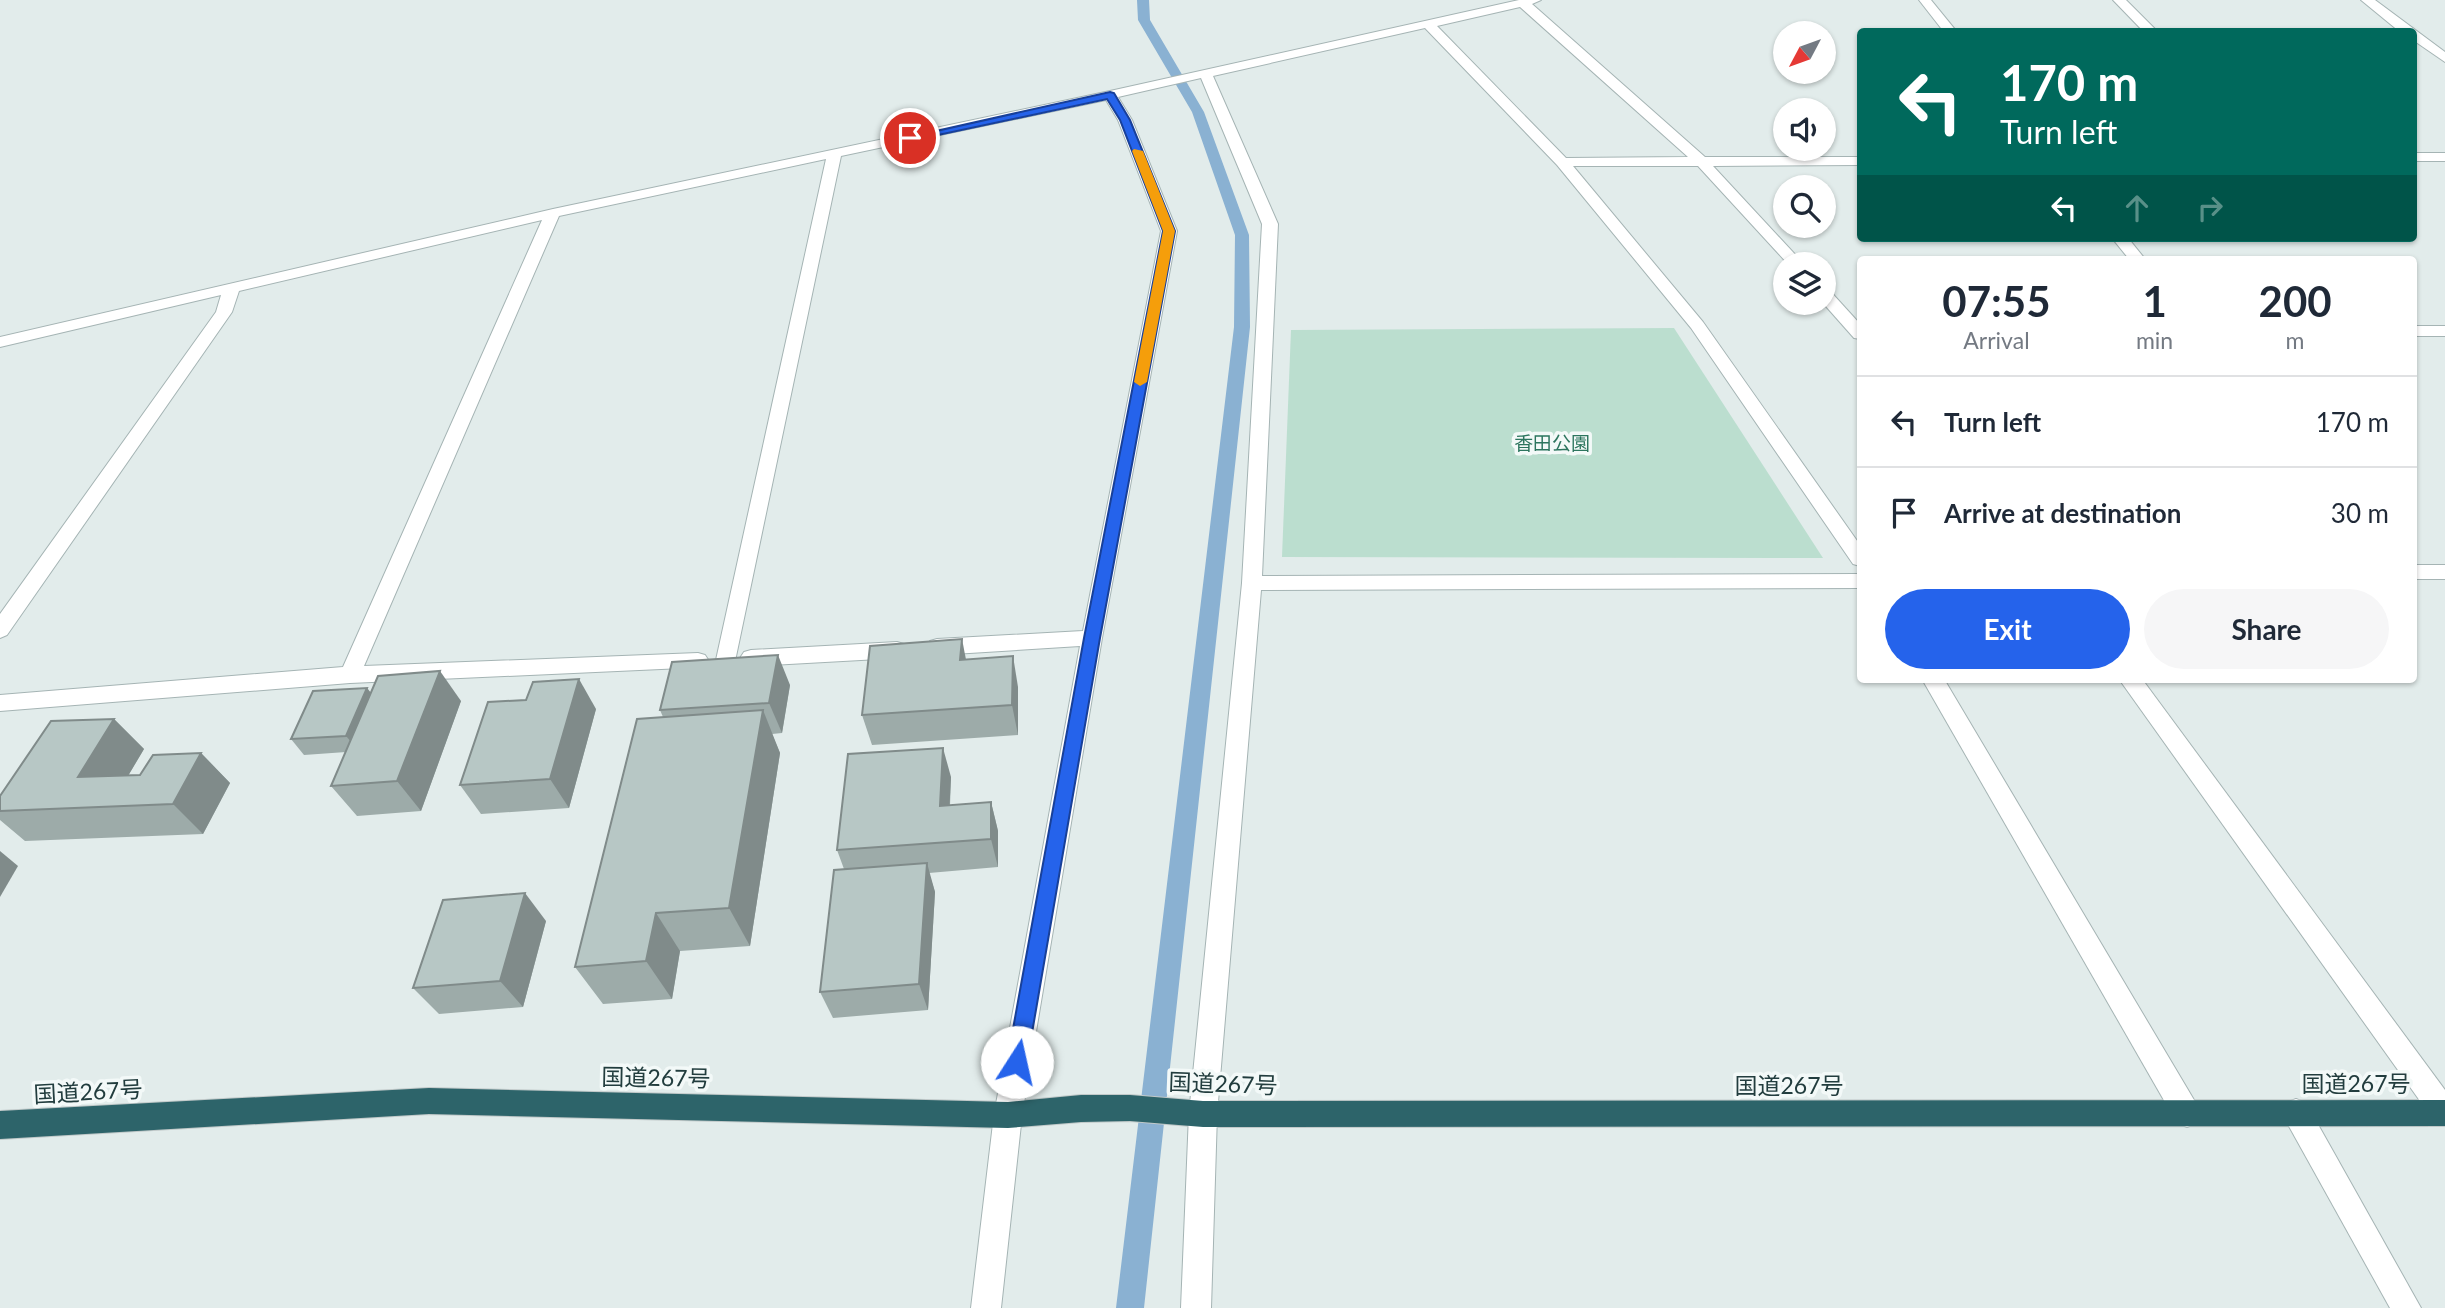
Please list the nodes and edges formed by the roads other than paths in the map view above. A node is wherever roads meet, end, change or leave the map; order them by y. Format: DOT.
graph roads {
  1 [pos="1926,0"];
  2 [pos="2119,0"];
  3 [pos="2367,0"];
  4 [pos="1529,1"];
  5 [pos="1427,23"];
  6 [pos="1948,28"];
  7 [pos="2148,28"];
  8 [pos="2404,28"];
  9 [pos="2417,37"];
  10 [pos="2445,58"];
  11 [pos="1206,75"];
  12 [pos="1110,95"];
  13 [pos="834,154"];
  14 [pos="2417,157"];
  15 [pos="2445,157"];
  16 [pos="1857,161"];
  17 [pos="1562,162"];
  18 [pos="1702,162"];
  19 [pos="553,213"];
  20 [pos="2123,242"];
  21 [pos="1785,252"];
  22 [pos="2135,256"];
  23 [pos="231,290"];
  24 [pos="1836,307"];
  25 [pos="1857,331"];
  26 [pos="2417,331"];
  27 [pos="2445,331"];
  28 [pos="0,342"];
  29 [pos="1857,555"];
  30 [pos="2417,572"];
  31 [pos="2445,572"];
  32 [pos="1857,581"];
  33 [pos="1252,583"];
  34 [pos="0,630"];
  35 [pos="1092,638"];
  36 [pos="727,660"];
  37 [pos="350,675"];
  38 [pos="1935,683"];
  39 [pos="2133,683"];
  40 [pos="0,703"];
  41 [pos="1189,1112"];
  42 [pos="2296,1112"];
  43 [pos="2445,1113"];
  44 [pos="2187,1114"];
  45 [pos="1008,1115"];
  46 [pos="0,1125"];
  47 [pos="986,1308"];
  48 [pos="1196,1308"];
  49 [pos="2406,1308"];
  1 -- 6 [label="street"];
  2 -- 7 [label="street"];
  3 -- 8 [label="street"];
  4 -- 5 [label="street"];
  4 -- 18 [label="street"];
  5 -- 11 [label="street"];
  5 -- 17 [label="street"];
  9 -- 10 [label="street"];
  11 -- 12 [label="street"];
  11 -- 33 [label="street"];
  12 -- 13 [label="street"];
  12 -- 35 [label="street"];
  13 -- 19 [label="street"];
  13 -- 36 [label="street"];
  14 -- 15 [label="street"];
  16 -- 18 [label="street"];
  17 -- 18 [label="street"];
  17 -- 29 [label="street"];
  18 -- 21 [label="street"];
  19 -- 23 [label="street"];
  19 -- 37 [label="street"];
  20 -- 22 [label="street"];
  23 -- 28 [label="street"];
  23 -- 34 [label="street"];
  24 -- 25 [label="street"];
  26 -- 27 [label="street"];
  30 -- 31 [label="street"];
  32 -- 33 [label="street"];
  33 -- 41 [label="street"];
  35 -- 36 [label="street"];
  35 -- 45 [label="street"];
  36 -- 37 [label="street"];
  37 -- 40 [label="street"];
  38 -- 44 [label="street"];
  39 -- 43 [label="street"];
  41 -- 44 [label="highway, 国道267号"];
  41 -- 45 [label="highway, 国道267号"];
  41 -- 48 [label="street"];
  42 -- 43 [label="highway, 国道267号"];
  42 -- 44 [label="highway, 国道267号"];
  42 -- 49 [label="street"];
  45 -- 46 [label="highway, 国道267号"];
  45 -- 47 [label="street"];
}
